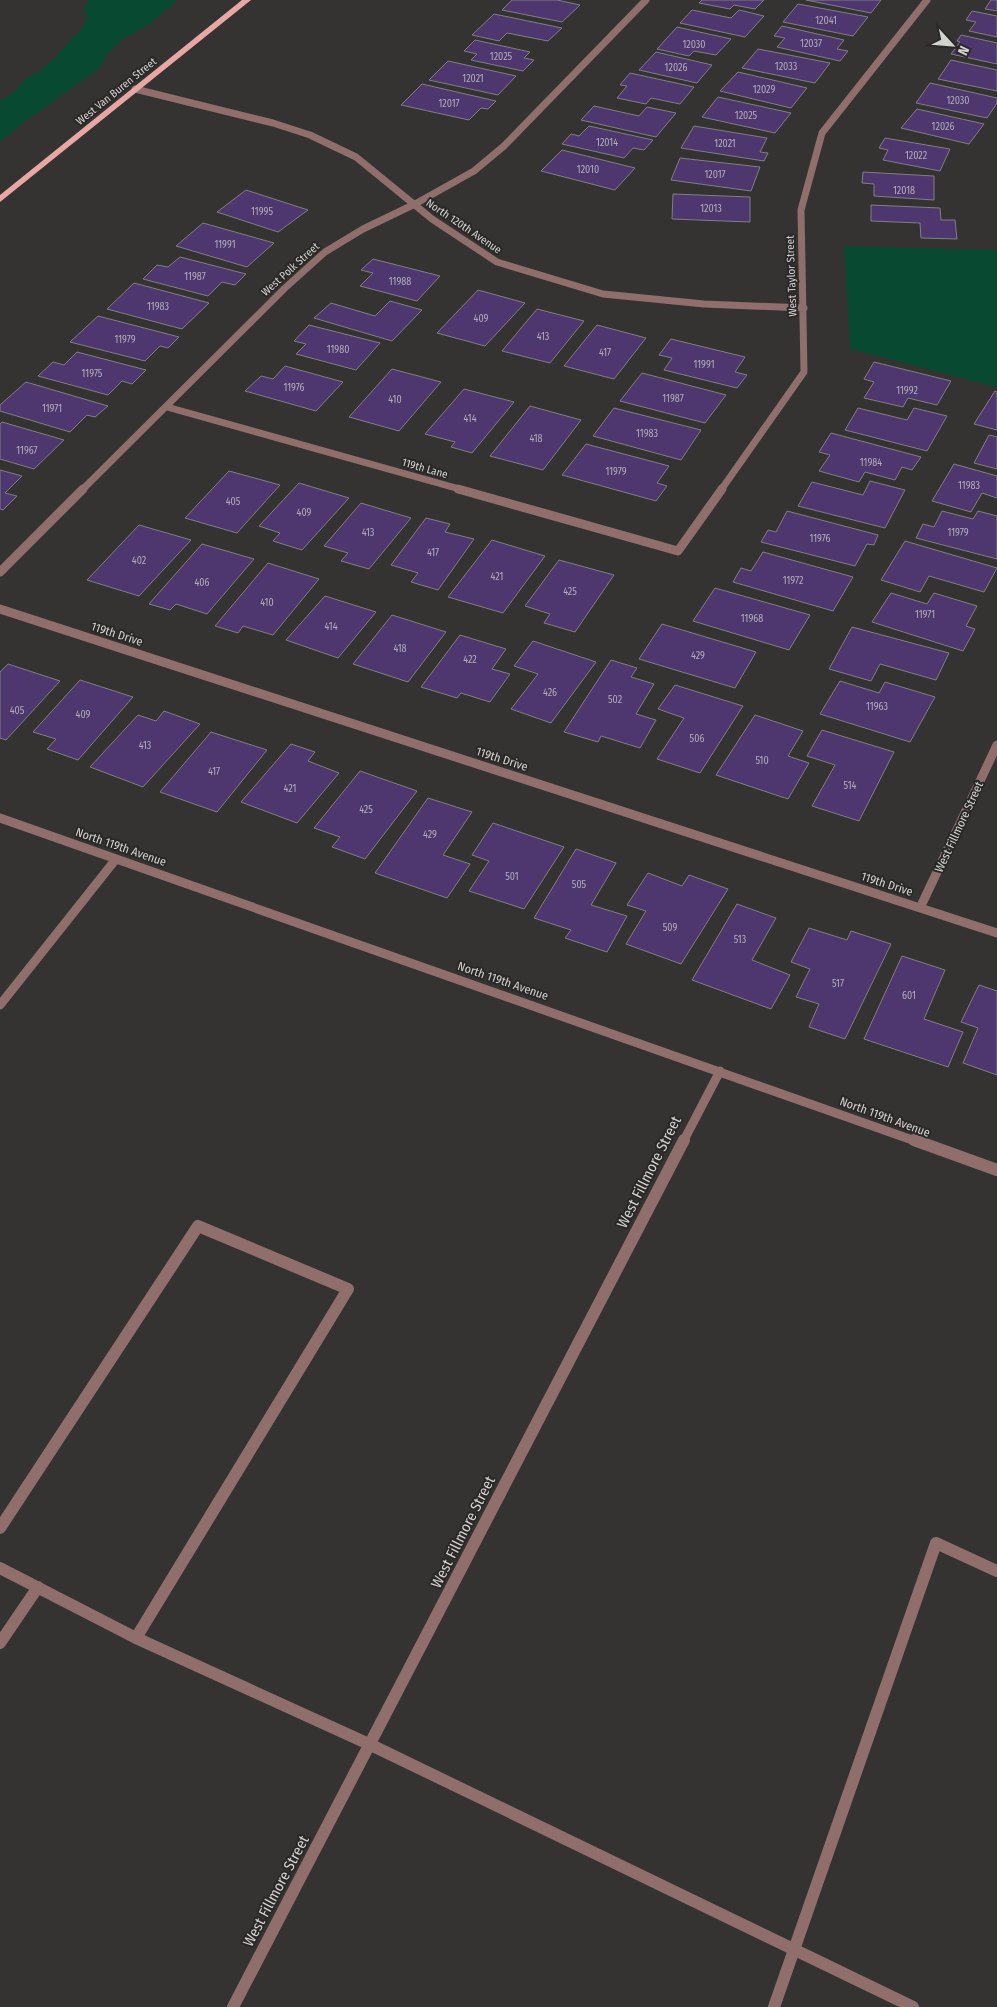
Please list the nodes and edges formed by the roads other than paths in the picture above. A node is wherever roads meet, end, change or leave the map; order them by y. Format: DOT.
graph roads {
  1 [pos="247,0"];
  2 [pos="646,0"];
  3 [pos="927,0"];
  4 [pos="135,89"];
  5 [pos="0,199"];
  6 [pos="415,204"];
  7 [pos="804,308"];
  8 [pos="167,407"];
  9 [pos="678,551"];
  10 [pos="0,572"];
  11 [pos="0,609"];
  12 [pos="997,745"];
  13 [pos="0,818"];
  14 [pos="116,859"];
  15 [pos="920,908"];
  16 [pos="997,933"];
  17 [pos="0,1005"];
  18 [pos="720,1071"];
  19 [pos="997,1170"];
  20 [pos="0,1528"];
  21 [pos="0,1568"];
  22 [pos="997,1571"];
  23 [pos="38,1588"];
  24 [pos="136,1638"];
  25 [pos="0,1643"];
  26 [pos="371,1745"];
  27 [pos="794,1950"];
  28 [pos="233,2007"];
  29 [pos="774,2007"];
  30 [pos="913,2007"];
  1 -- 4 [label="main road, West Van Buren Street"];
  2 -- 6 [label="street, West Polk Street"];
  3 -- 7 [label="street, West Taylor Street"];
  4 -- 5 [label="main road, West Van Buren Street"];
  4 -- 6 [label="street, North 120th Avenue"];
  6 -- 7 [label="street, North 120th Avenue"];
  6 -- 8 [label="street, West Polk Street"];
  7 -- 9 [label="street, West Taylor Street"];
  8 -- 9 [label="street, 119th Lane"];
  8 -- 10 [label="street, West Polk Street"];
  11 -- 15 [label="street, 119th Drive"];
  12 -- 15 [label="street, West Fillmore Street"];
  13 -- 14 [label="street, North 119th Avenue"];
  14 -- 17 [label="street"];
  14 -- 18 [label="street, North 119th Avenue"];
  15 -- 16 [label="street, 119th Drive"];
  18 -- 19 [label="street, North 119th Avenue"];
  18 -- 26 [label="street, West Fillmore Street"];
  20 -- 24 [label="street"];
  21 -- 23 [label="street"];
  22 -- 27 [label="street"];
  23 -- 24 [label="street"];
  23 -- 25 [label="street"];
  24 -- 26 [label="street"];
  26 -- 27 [label="street"];
  26 -- 28 [label="street, West Fillmore Street"];
  27 -- 29 [label="street"];
  27 -- 30 [label="street"];
}
